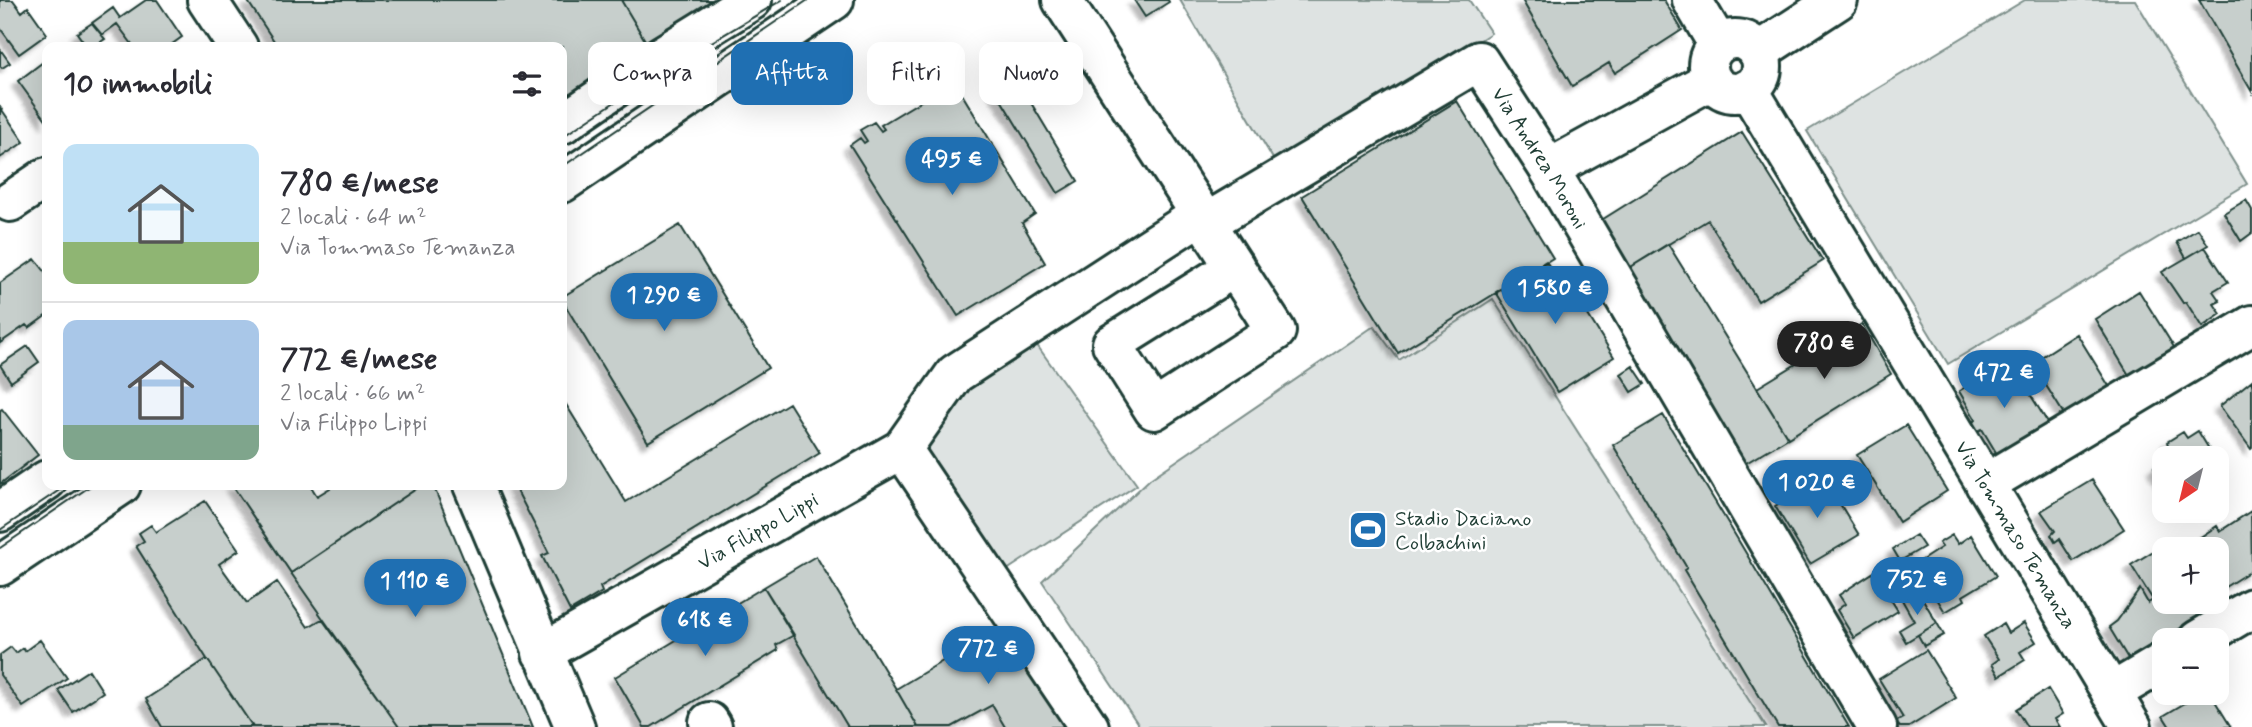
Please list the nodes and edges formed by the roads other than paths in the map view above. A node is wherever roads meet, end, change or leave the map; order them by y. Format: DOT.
graph roads {
  1 [pos="207,0"];
  2 [pos="752,0"];
  3 [pos="834,0"];
  4 [pos="1062,0"];
  5 [pos="1692,0"];
  6 [pos="1838,0"];
  7 [pos="235,42"];
  8 [pos="1758,52"];
  9 [pos="1714,62"];
  10 [pos="1748,89"];
  11 [pos="567,121"];
  12 [pos="1549,169"];
  13 [pos="42,180"];
  14 [pos="567,180"];
  15 [pos="1262,189"];
  16 [pos="10,202"];
  17 [pos="1203,219"];
  18 [pos="1235,267"];
  19 [pos="2252,325"];
  20 [pos="902,449"];
  21 [pos="42,483"];
  22 [pos="1985,484"];
  23 [pos="114,490"];
  24 [pos="475,490"];
  25 [pos="0,512"];
  26 [pos="0,566"];
  27 [pos="2252,608"];
  28 [pos="2218,628"];
  29 [pos="542,653"];
  30 [pos="2152,669"];
  31 [pos="2111,693"];
  32 [pos="575,727"];
  33 [pos="1089,727"];
  34 [pos="1877,727"];
  35 [pos="2132,727"];
  1 -- 7 [label="street"];
  2 -- 11 [label="street"];
  3 -- 14 [label="street"];
  4 -- 17 [label="street"];
  5 -- 9 [label="street"];
  6 -- 8 [label="street"];
  8 -- 9 [label="street"];
  8 -- 10 [label="street"];
  9 -- 10 [label="street"];
  9 -- 12 [label="street"];
  10 -- 22 [label="street, Via Tommaso Temanza"];
  12 -- 15 [label="street, Via Andrea Moroni"];
  12 -- 34 [label="street, Via Andrea Moroni"];
  13 -- 16 [label="street"];
  15 -- 17 [label="street, Via Filippo Lippi"];
  17 -- 18 [label="street"];
  17 -- 20 [label="street, Via Filippo Lippi"];
  19 -- 22 [label="street"];
  20 -- 29 [label="street, Via Filippo Lippi"];
  20 -- 33 [label="street"];
  21 -- 25 [label="street"];
  22 -- 31 [label="street, Via Tommaso Temanza"];
  23 -- 26 [label="street"];
  24 -- 29 [label="street"];
  27 -- 28 [label="street"];
  29 -- 32 [label="street"];
  30 -- 31 [label="street"];
  31 -- 35 [label="street, Via Tommaso Temanza"];
}
